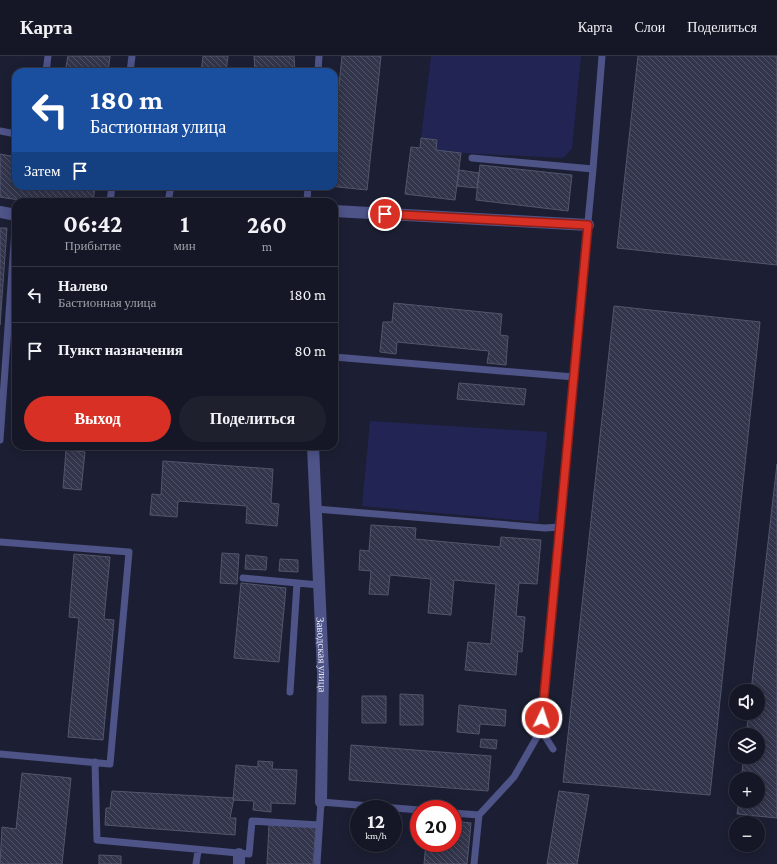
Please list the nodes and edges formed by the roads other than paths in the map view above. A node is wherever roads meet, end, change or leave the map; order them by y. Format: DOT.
graph roads {
  1 [pos="48,56"];
  2 [pos="132,56"];
  3 [pos="319,56"];
  4 [pos="602,56"];
  5 [pos="46,68"];
  6 [pos="130,68"];
  7 [pos="318,68"];
  8 [pos="0,131"];
  9 [pos="12,133"];
  10 [pos="472,158"];
  11 [pos="593,169"];
  12 [pos="0,212"];
  13 [pos="338,212"];
  14 [pos="12,214"];
  15 [pos="588,225"];
  16 [pos="12,270"];
  17 [pos="338,357"];
  18 [pos="574,376"];
  19 [pos="0,434"];
  20 [pos="0,440"];
  21 [pos="313,450"];
  22 [pos="316,510"];
  23 [pos="559,527"];
  24 [pos="0,542"];
  25 [pos="243,578"];
  26 [pos="297,583"];
  27 [pos="319,585"];
  28 [pos="290,692"];
  29 [pos="541,730"];
  30 [pos="553,749"];
  31 [pos="0,754"];
  32 [pos="95,762"];
  33 [pos="321,802"];
  34 [pos="410,809"];
  35 [pos="462,814"];
  36 [pos="479,815"];
  37 [pos="319,825"];
  38 [pos="198,851"];
  39 [pos="239,859"];
  40 [pos="196,864"];
  41 [pos="317,864"];
  42 [pos="474,864"];
  1 -- 5 [label="lane"];
  2 -- 6 [label="lane"];
  3 -- 7 [label="lane"];
  4 -- 11 [label="lane"];
  8 -- 9 [label="lane"];
  10 -- 11 [label="lane"];
  11 -- 15 [label="lane"];
  12 -- 14 [label="street"];
  13 -- 15 [label="street"];
  15 -- 18 [label="lane"];
  16 -- 19 [label="lane"];
  17 -- 18 [label="lane"];
  18 -- 23 [label="lane"];
  19 -- 20 [label="lane"];
  21 -- 22 [label="street, Заводская улица"];
  22 -- 23 [label="lane"];
  22 -- 27 [label="street, Заводская улица"];
  23 -- 29 [label="lane"];
  24 -- 32 [label="lane"];
  25 -- 26 [label="lane"];
  26 -- 27 [label="lane"];
  26 -- 28 [label="lane"];
  27 -- 33 [label="street, Заводская улица"];
  29 -- 30 [label="lane"];
  29 -- 36 [label="lane"];
  31 -- 32 [label="lane"];
  32 -- 38 [label="lane"];
  33 -- 34 [label="lane"];
  33 -- 37 [label="lane, Заводская улица"];
  35 -- 36 [label="lane"];
  36 -- 42 [label="lane"];
  37 -- 39 [label="lane"];
  37 -- 41 [label="lane, Заводская улица"];
  38 -- 39 [label="lane"];
  38 -- 40 [label="lane"];
}
